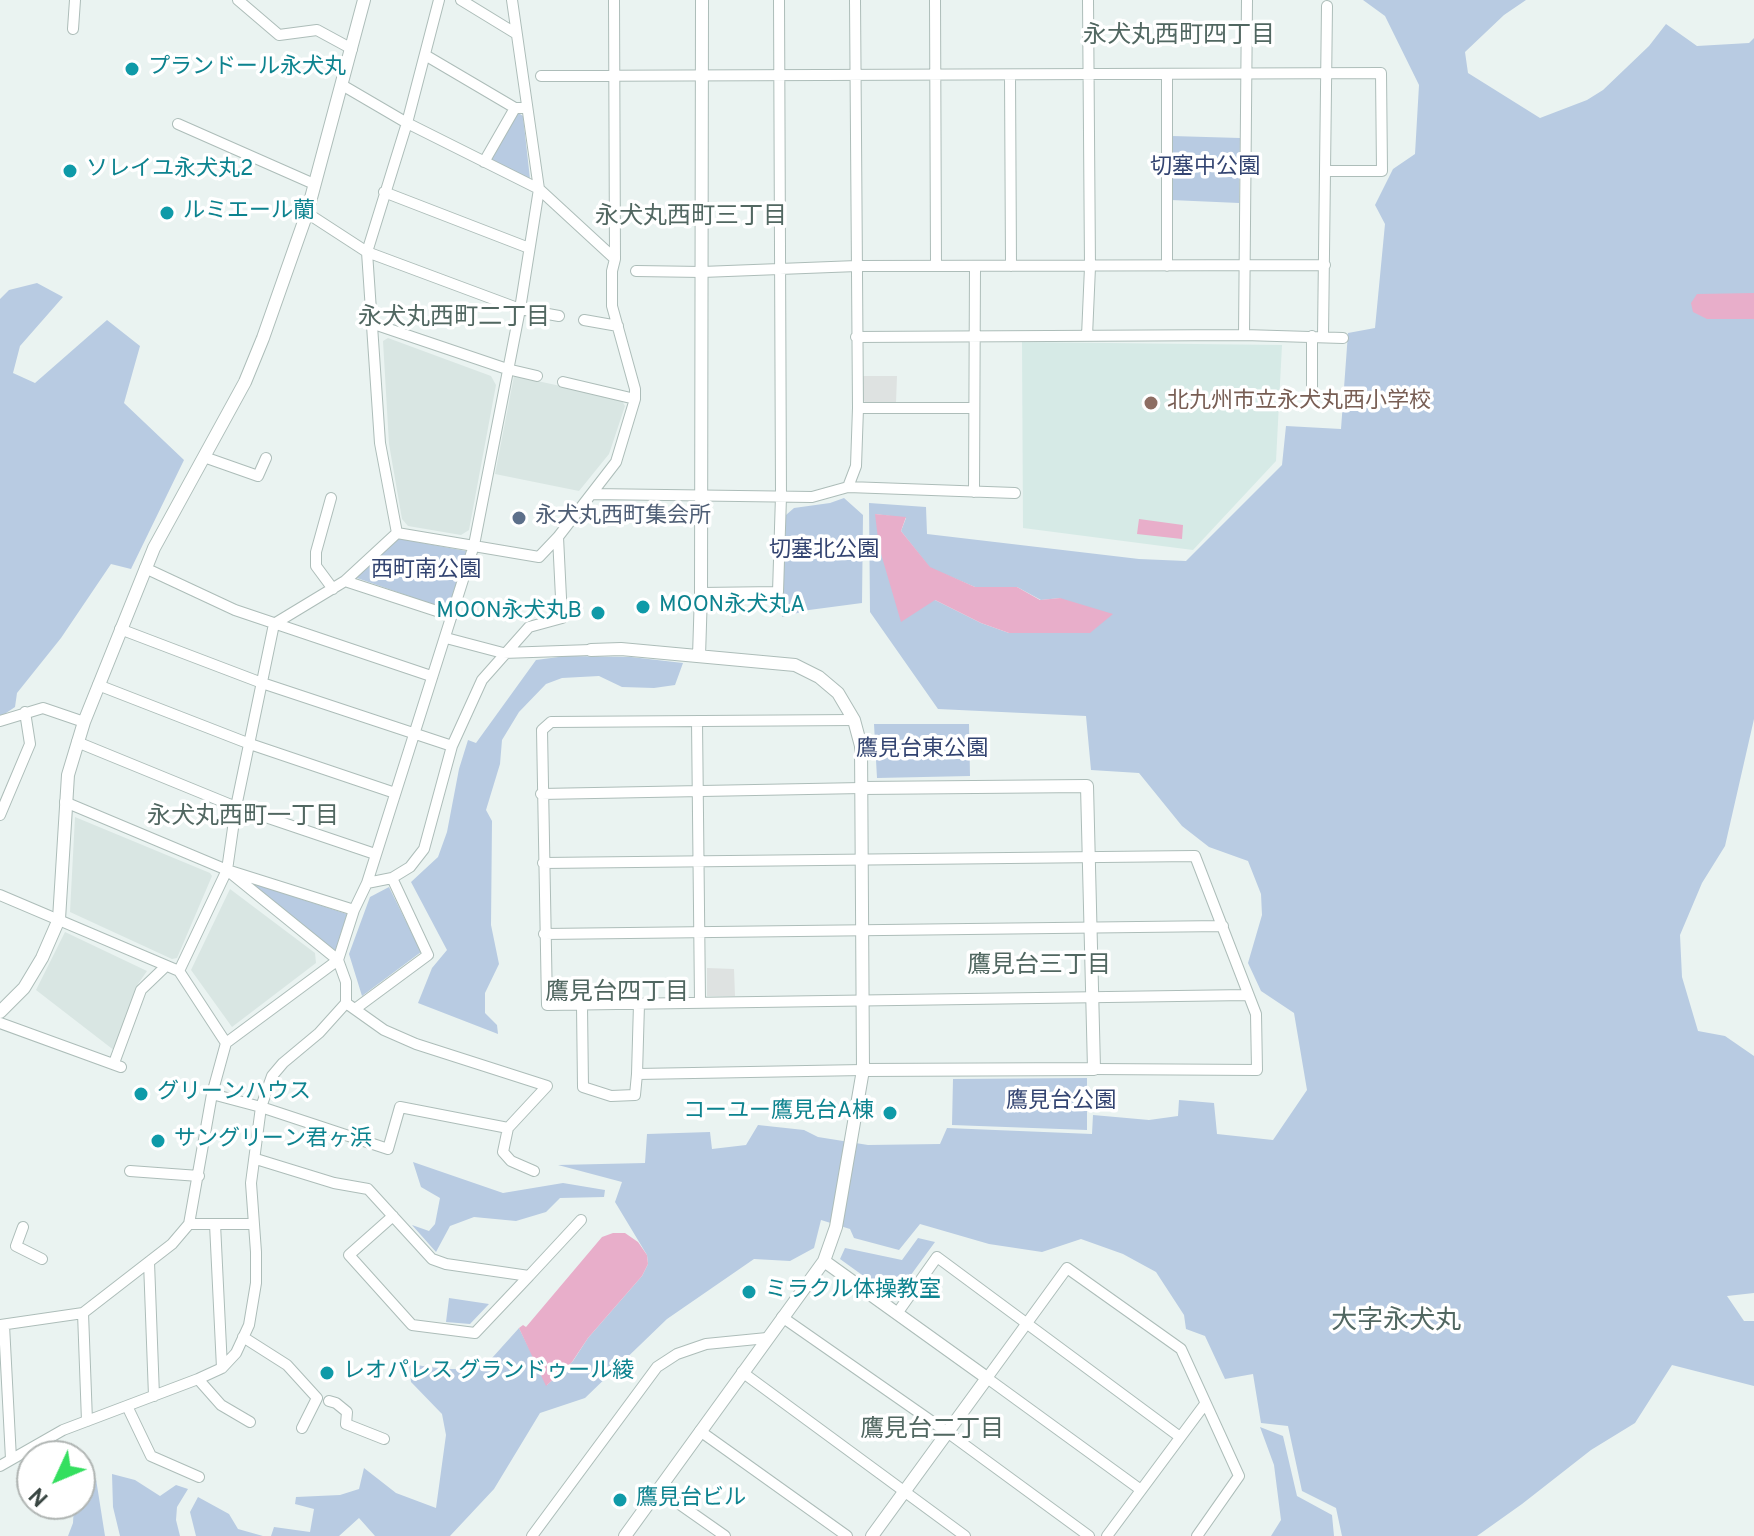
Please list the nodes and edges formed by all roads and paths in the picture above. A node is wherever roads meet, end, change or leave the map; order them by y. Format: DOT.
graph roads {
  1 [pos="75,0"];
  2 [pos="238,0"];
  3 [pos="364,0"];
  4 [pos="439,0"];
  5 [pos="461,0"];
  6 [pos="512,0"];
  7 [pos="614,0"];
  8 [pos="702,0"];
  9 [pos="779,0"];
  10 [pos="855,0"];
  11 [pos="935,0"];
  12 [pos="1088,0"];
  13 [pos="1247,0"];
  14 [pos="1327,6"];
  15 [pos="73,29"];
  16 [pos="515,33"];
  17 [pos="352,49"];
  18 [pos="425,55"];
  19 [pos="1247,72"];
  20 [pos="1326,72"];
  21 [pos="1089,74"];
  22 [pos="1167,74"];
  23 [pos="614,75"];
  24 [pos="702,75"];
  25 [pos="935,75"];
  26 [pos="1010,75"];
  27 [pos="541,76"];
  28 [pos="779,76"];
  29 [pos="856,76"];
  30 [pos="342,85"];
  31 [pos="515,108"];
  32 [pos="527,108"];
  33 [pos="407,123"];
  34 [pos="178,124"];
  35 [pos="484,162"];
  36 [pos="1325,171"];
  37 [pos="314,184"];
  38 [pos="539,189"];
  39 [pos="384,192"];
  40 [pos="307,213"];
  41 [pos="529,248"];
  42 [pos="367,252"];
  43 [pos="615,259"];
  44 [pos="1325,265"];
  45 [pos="857,266"];
  46 [pos="936,266"];
  47 [pos="1011,266"];
  48 [pos="1167,266"];
  49 [pos="975,267"];
  50 [pos="1090,267"];
  51 [pos="1246,267"];
  52 [pos="779,269"];
  53 [pos="636,271"];
  54 [pos="702,272"];
  55 [pos="520,309"];
  56 [pos="559,316"];
  57 [pos="584,320"];
  58 [pos="371,323"];
  59 [pos="618,326"];
  60 [pos="1244,335"];
  61 [pos="974,336"];
  62 [pos="1087,336"];
  63 [pos="1318,336"];
  64 [pos="856,337"];
  65 [pos="1343,338"];
  66 [pos="507,369"];
  67 [pos="537,376"];
  68 [pos="563,382"];
  69 [pos="635,399"];
  70 [pos="1312,399"];
  71 [pos="858,408"];
  72 [pos="973,408"];
  73 [pos="204,457"];
  74 [pos="266,458"];
  75 [pos="848,487"];
  76 [pos="974,492"];
  77 [pos="1015,493"];
  78 [pos="592,494"];
  79 [pos="701,495"];
  80 [pos="781,496"];
  81 [pos="331,498"];
  82 [pos="397,533"];
  83 [pos="558,537"];
  84 [pos="474,545"];
  85 [pos="145,568"];
  86 [pos="345,581"];
  87 [pos="333,589"];
  88 [pos="701,593"];
  89 [pos="452,616"];
  90 [pos="274,624"];
  91 [pos="120,629"];
  92 [pos="446,638"];
  93 [pos="591,650"];
  94 [pos="503,653"];
  95 [pos="699,656"];
  96 [pos="431,676"];
  97 [pos="262,683"];
  98 [pos="98,685"];
  99 [pos="25,712"];
  100 [pos="854,720"];
  101 [pos="0,721"];
  102 [pos="697,721"];
  103 [pos="84,722"];
  104 [pos="413,734"];
  105 [pos="77,742"];
  106 [pos="250,744"];
  107 [pos="452,746"];
  108 [pos="862,788"];
  109 [pos="699,792"];
  110 [pos="395,793"];
  111 [pos="541,794"];
  112 [pos="65,802"];
  113 [pos="236,807"];
  114 [pos="0,815"];
  115 [pos="375,854"];
  116 [pos="1091,857"];
  117 [pos="862,859"];
  118 [pos="700,862"];
  119 [pos="543,863"];
  120 [pos="227,870"];
  121 [pos="392,878"];
  122 [pos="367,883"];
  123 [pos="0,895"];
  124 [pos="354,910"];
  125 [pos="59,919"];
  126 [pos="1223,926"];
  127 [pos="864,928"];
  128 [pos="1092,929"];
  129 [pos="699,932"];
  130 [pos="544,934"];
  131 [pos="338,960"];
  132 [pos="165,967"];
  133 [pos="179,971"];
  134 [pos="1248,995"];
  135 [pos="1093,997"];
  136 [pos="863,999"];
  137 [pos="700,1001"];
  138 [pos="639,1004"];
  139 [pos="350,1006"];
  140 [pos="582,1006"];
  141 [pos="0,1012"];
  142 [pos="0,1023"];
  143 [pos="226,1043"];
  144 [pos="1094,1069"];
  145 [pos="863,1070"];
  146 [pos="637,1074"];
  147 [pos="212,1094"];
  148 [pos="261,1107"];
  149 [pos="508,1128"];
  150 [pos="256,1159"];
  151 [pos="130,1171"];
  152 [pos="534,1171"];
  153 [pos="199,1176"];
  154 [pos="393,1216"];
  155 [pos="581,1220"];
  156 [pos="189,1224"];
  157 [pos="215,1224"];
  158 [pos="254,1224"];
  159 [pos="23,1227"];
  160 [pos="42,1259"];
  161 [pos="824,1261"];
  162 [pos="149,1262"];
  163 [pos="529,1276"];
  164 [pos="898,1312"];
  165 [pos="83,1313"];
  166 [pos="782,1317"];
  167 [pos="1028,1322"];
  168 [pos="2,1325"];
  169 [pos="243,1337"];
  170 [pos="767,1338"];
  171 [pos="222,1368"];
  172 [pos="742,1372"];
  173 [pos="987,1378"];
  174 [pos="198,1379"];
  175 [pos="154,1396"];
  176 [pos="329,1401"];
  177 [pos="1205,1404"];
  178 [pos="127,1406"];
  179 [pos="87,1421"];
  180 [pos="250,1422"];
  181 [pos="302,1428"];
  182 [pos="700,1431"];
  183 [pos="947,1432"];
  184 [pos="1180,1437"];
  185 [pos="384,1439"];
  186 [pos="11,1459"];
  187 [pos="0,1466"];
  188 [pos="199,1477"];
  189 [pos="658,1489"];
  190 [pos="1141,1490"];
  191 [pos="905,1491"];
  192 [pos="532,1536"];
  193 [pos="625,1536"];
  194 [pos="725,1536"];
  195 [pos="847,1536"];
  196 [pos="872,1536"];
  197 [pos="965,1536"];
  198 [pos="1089,1536"];
  199 [pos="1107,1536"];
  200 [pos="1197,1536"];
  1 -- 15 [label="street"];
  2 -- 17 [label="street"];
  3 -- 17 [label="street"];
  4 -- 18 [label="street"];
  5 -- 16 [label="street"];
  6 -- 16 [label="street"];
  7 -- 23 [label="street"];
  8 -- 24 [label="street"];
  9 -- 28 [label="street"];
  10 -- 29 [label="street"];
  11 -- 25 [label="street"];
  12 -- 21 [label="street"];
  13 -- 19 [label="street"];
  14 -- 20 [label="street"];
  16 -- 32 [label="street"];
  17 -- 30 [label="street"];
  18 -- 31 [label="street"];
  18 -- 33 [label="street"];
  19 -- 20 [label="street"];
  19 -- 22 [label="street"];
  19 -- 51 [label="street"];
  20 -- 36 [label="street"];
  20 -- 36 [label="street"];
  21 -- 22 [label="street"];
  21 -- 26 [label="street"];
  21 -- 50 [label="street"];
  22 -- 48 [label="street"];
  23 -- 24 [label="street"];
  23 -- 27 [label="street"];
  23 -- 43 [label="street"];
  24 -- 28 [label="street"];
  24 -- 54 [label="street"];
  25 -- 26 [label="street"];
  25 -- 29 [label="street"];
  25 -- 46 [label="street"];
  26 -- 47 [label="street"];
  28 -- 29 [label="street"];
  28 -- 52 [label="street"];
  29 -- 45 [label="street"];
  30 -- 33 [label="street"];
  30 -- 37 [label="street"];
  31 -- 32 [label="street"];
  31 -- 35 [label="street"];
  32 -- 38 [label="street"];
  33 -- 35 [label="street"];
  33 -- 39 [label="street"];
  34 -- 37 [label="street"];
  35 -- 38 [label="street"];
  36 -- 44 [label="street"];
  37 -- 40 [label="street"];
  38 -- 41 [label="street"];
  38 -- 43 [label="street"];
  39 -- 41 [label="street"];
  39 -- 42 [label="street"];
  40 -- 42 [label="street"];
  40 -- 73 [label="street"];
  41 -- 55 [label="street"];
  42 -- 55 [label="street"];
  42 -- 58 [label="street"];
  43 -- 59 [label="street"];
  44 -- 51 [label="street"];
  44 -- 63 [label="street"];
  45 -- 46 [label="street"];
  45 -- 52 [label="street"];
  45 -- 64 [label="street"];
  46 -- 49 [label="street"];
  47 -- 49 [label="street"];
  47 -- 50 [label="street"];
  48 -- 50 [label="street"];
  48 -- 51 [label="street"];
  49 -- 61 [label="street"];
  50 -- 62 [label="street"];
  51 -- 60 [label="street"];
  52 -- 54 [label="street"];
  52 -- 80 [label="street"];
  53 -- 54 [label="street"];
  54 -- 79 [label="street"];
  55 -- 56 [label="street"];
  55 -- 66 [label="street"];
  57 -- 59 [label="street"];
  58 -- 66 [label="street"];
  58 -- 82 [label="street"];
  59 -- 69 [label="street"];
  60 -- 62 [label="street"];
  60 -- 63 [label="street"];
  61 -- 62 [label="street"];
  61 -- 64 [label="street"];
  61 -- 72 [label="street"];
  63 -- 65 [label="street"];
  63 -- 70 [label="street"];
  64 -- 71 [label="street"];
  66 -- 67 [label="street"];
  66 -- 84 [label="street"];
  68 -- 69 [label="street"];
  69 -- 78 [label="street"];
  71 -- 72 [label="street"];
  71 -- 75 [label="street"];
  72 -- 76 [label="street"];
  73 -- 74 [label="street"];
  73 -- 85 [label="street"];
  75 -- 76 [label="street"];
  75 -- 80 [label="street"];
  76 -- 77 [label="street"];
  78 -- 79 [label="street"];
  78 -- 83 [label="street"];
  79 -- 80 [label="street"];
  79 -- 88 [label="street"];
  80 -- 88 [label="street"];
  81 -- 87 [label="street"];
  82 -- 84 [label="street"];
  82 -- 86 [label="street"];
  83 -- 84 [label="street"];
  83 -- 94 [label="street"];
  84 -- 89 [label="street"];
  85 -- 90 [label="street"];
  85 -- 91 [label="street"];
  86 -- 87 [label="street"];
  86 -- 89 [label="street"];
  87 -- 90 [label="street"];
  88 -- 95 [label="street"];
  89 -- 92 [label="street"];
  90 -- 96 [label="street"];
  90 -- 97 [label="street"];
  91 -- 97 [label="street"];
  91 -- 98 [label="street"];
  92 -- 94 [label="street"];
  92 -- 96 [label="street"];
  93 -- 94 [label="street"];
  93 -- 95 [label="street"];
  94 -- 107 [label="street"];
  95 -- 100 [label="street"];
  96 -- 104 [label="street"];
  97 -- 104 [label="street"];
  97 -- 106 [label="street"];
  98 -- 103 [label="street"];
  98 -- 106 [label="street"];
  99 -- 101 [label="street"];
  99 -- 103 [label="street"];
  99 -- 114 [label="street"];
  100 -- 102 [label="street"];
  100 -- 108 [label="street"];
  102 -- 109 [label="street"];
  102 -- 111 [label="street"];
  103 -- 105 [label="street"];
  104 -- 107 [label="street"];
  104 -- 110 [label="street"];
  105 -- 112 [label="street"];
  105 -- 113 [label="street"];
  106 -- 110 [label="street"];
  106 -- 113 [label="street"];
  107 -- 121 [label="street"];
  108 -- 109 [label="street"];
  108 -- 116 [label="street"];
  108 -- 117 [label="street"];
  109 -- 111 [label="street"];
  109 -- 118 [label="street"];
  110 -- 115 [label="street"];
  111 -- 119 [label="street"];
  112 -- 120 [label="street"];
  112 -- 125 [label="street"];
  113 -- 115 [label="street"];
  113 -- 120 [label="street"];
  115 -- 122 [label="street"];
  116 -- 117 [label="street"];
  116 -- 126 [label="street"];
  116 -- 128 [label="street"];
  117 -- 118 [label="street"];
  117 -- 127 [label="street"];
  118 -- 119 [label="street"];
  118 -- 129 [label="street"];
  119 -- 130 [label="street"];
  120 -- 124 [label="street"];
  120 -- 131 [label="street"];
  120 -- 133 [label="street"];
  121 -- 122 [label="street"];
  121 -- 139 [label="street"];
  122 -- 124 [label="street"];
  123 -- 125 [label="street"];
  124 -- 131 [label="street"];
  125 -- 132 [label="street"];
  125 -- 141 [label="street"];
  126 -- 128 [label="street"];
  126 -- 134 [label="street"];
  127 -- 128 [label="street"];
  127 -- 129 [label="street"];
  127 -- 136 [label="street"];
  128 -- 135 [label="street"];
  129 -- 130 [label="street"];
  129 -- 137 [label="street"];
  130 -- 140 [label="street"];
  131 -- 139 [label="street"];
  131 -- 143 [label="street"];
  132 -- 133 [label="street"];
  132 -- 142 [label="street"];
  133 -- 143 [label="street"];
  134 -- 135 [label="street"];
  134 -- 144 [label="street"];
  135 -- 136 [label="street"];
  135 -- 144 [label="street"];
  136 -- 137 [label="street"];
  136 -- 145 [label="street"];
  137 -- 138 [label="street"];
  138 -- 140 [label="street"];
  138 -- 146 [label="street"];
  139 -- 148 [label="street"];
  139 -- 149 [label="street"];
  140 -- 146 [label="street"];
  143 -- 147 [label="street"];
  144 -- 145 [label="street"];
  145 -- 146 [label="street"];
  145 -- 161 [label="street"];
  147 -- 148 [label="street"];
  147 -- 153 [label="street"];
  148 -- 149 [label="street"];
  148 -- 150 [label="street"];
  149 -- 152 [label="street"];
  150 -- 154 [label="street"];
  150 -- 158 [label="street"];
  151 -- 153 [label="street"];
  153 -- 156 [label="street"];
  154 -- 163 [label="street"];
  154 -- 163 [label="street"];
  155 -- 163 [label="street"];
  156 -- 157 [label="street"];
  156 -- 162 [label="street"];
  157 -- 158 [label="street"];
  157 -- 171 [label="street"];
  158 -- 169 [label="street"];
  159 -- 160 [label="street"];
  161 -- 164 [label="street"];
  161 -- 166 [label="street"];
  162 -- 165 [label="street"];
  162 -- 175 [label="street"];
  164 -- 167 [label="street"];
  164 -- 173 [label="street"];
  165 -- 168 [label="street"];
  165 -- 179 [label="street"];
  166 -- 170 [label="street"];
  166 -- 183 [label="street"];
  167 -- 173 [label="street"];
  167 -- 177 [label="street"];
  167 -- 184 [label="street"];
  168 -- 186 [label="street"];
  169 -- 171 [label="street"];
  169 -- 181 [label="street"];
  170 -- 172 [label="street"];
  170 -- 192 [label="street"];
  171 -- 174 [label="street"];
  172 -- 182 [label="street"];
  172 -- 191 [label="street"];
  173 -- 183 [label="street"];
  173 -- 190 [label="street"];
  174 -- 175 [label="street"];
  174 -- 180 [label="street"];
  175 -- 178 [label="street"];
  176 -- 185 [label="street"];
  177 -- 184 [label="street"];
  177 -- 200 [label="street"];
  178 -- 179 [label="street"];
  178 -- 188 [label="street"];
  179 -- 186 [label="street"];
  182 -- 189 [label="street"];
  182 -- 195 [label="street"];
  183 -- 191 [label="street"];
  183 -- 198 [label="street"];
  184 -- 190 [label="street"];
  186 -- 187 [label="street"];
  189 -- 193 [label="street"];
  189 -- 194 [label="street"];
  190 -- 199 [label="street"];
  191 -- 196 [label="street"];
  191 -- 197 [label="street"];
}
